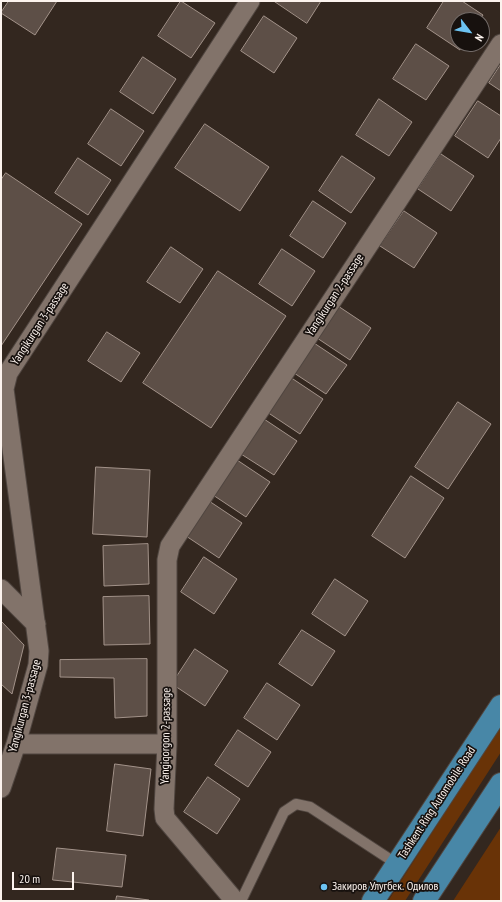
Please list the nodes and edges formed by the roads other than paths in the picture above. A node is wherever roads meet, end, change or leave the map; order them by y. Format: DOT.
graph roads {
  1 [pos="250,1"];
  2 [pos="501,44"];
  3 [pos="1,589"];
  4 [pos="36,624"];
  5 [pos="501,706"];
  6 [pos="16,744"];
  7 [pos="167,744"];
  8 [pos="501,784"];
  9 [pos="1,788"];
  10 [pos="397,864"];
  11 [pos="235,901"];
  12 [pos="241,901"];
  13 [pos="373,901"];
  14 [pos="424,901"];
  1 -- 4 [label="street, Yangikurgan 3-passage"];
  2 -- 7 [label="street, Yangiqorgon 2-passage"];
  3 -- 4 [label="street"];
  4 -- 6 [label="street, Yangikurgan 3-passage"];
  5 -- 10 [label="highway, Tashkent Ring Automobile Road"];
  6 -- 7 [label="street"];
  6 -- 9 [label="street, Yangikurgan 3-passage"];
  7 -- 11 [label="street, Yangiqorgon 2-passage"];
  8 -- 14 [label="highway"];
  10 -- 12 [label="lane"];
  10 -- 13 [label="highway, Tashkent Ring Automobile Road"];
}
